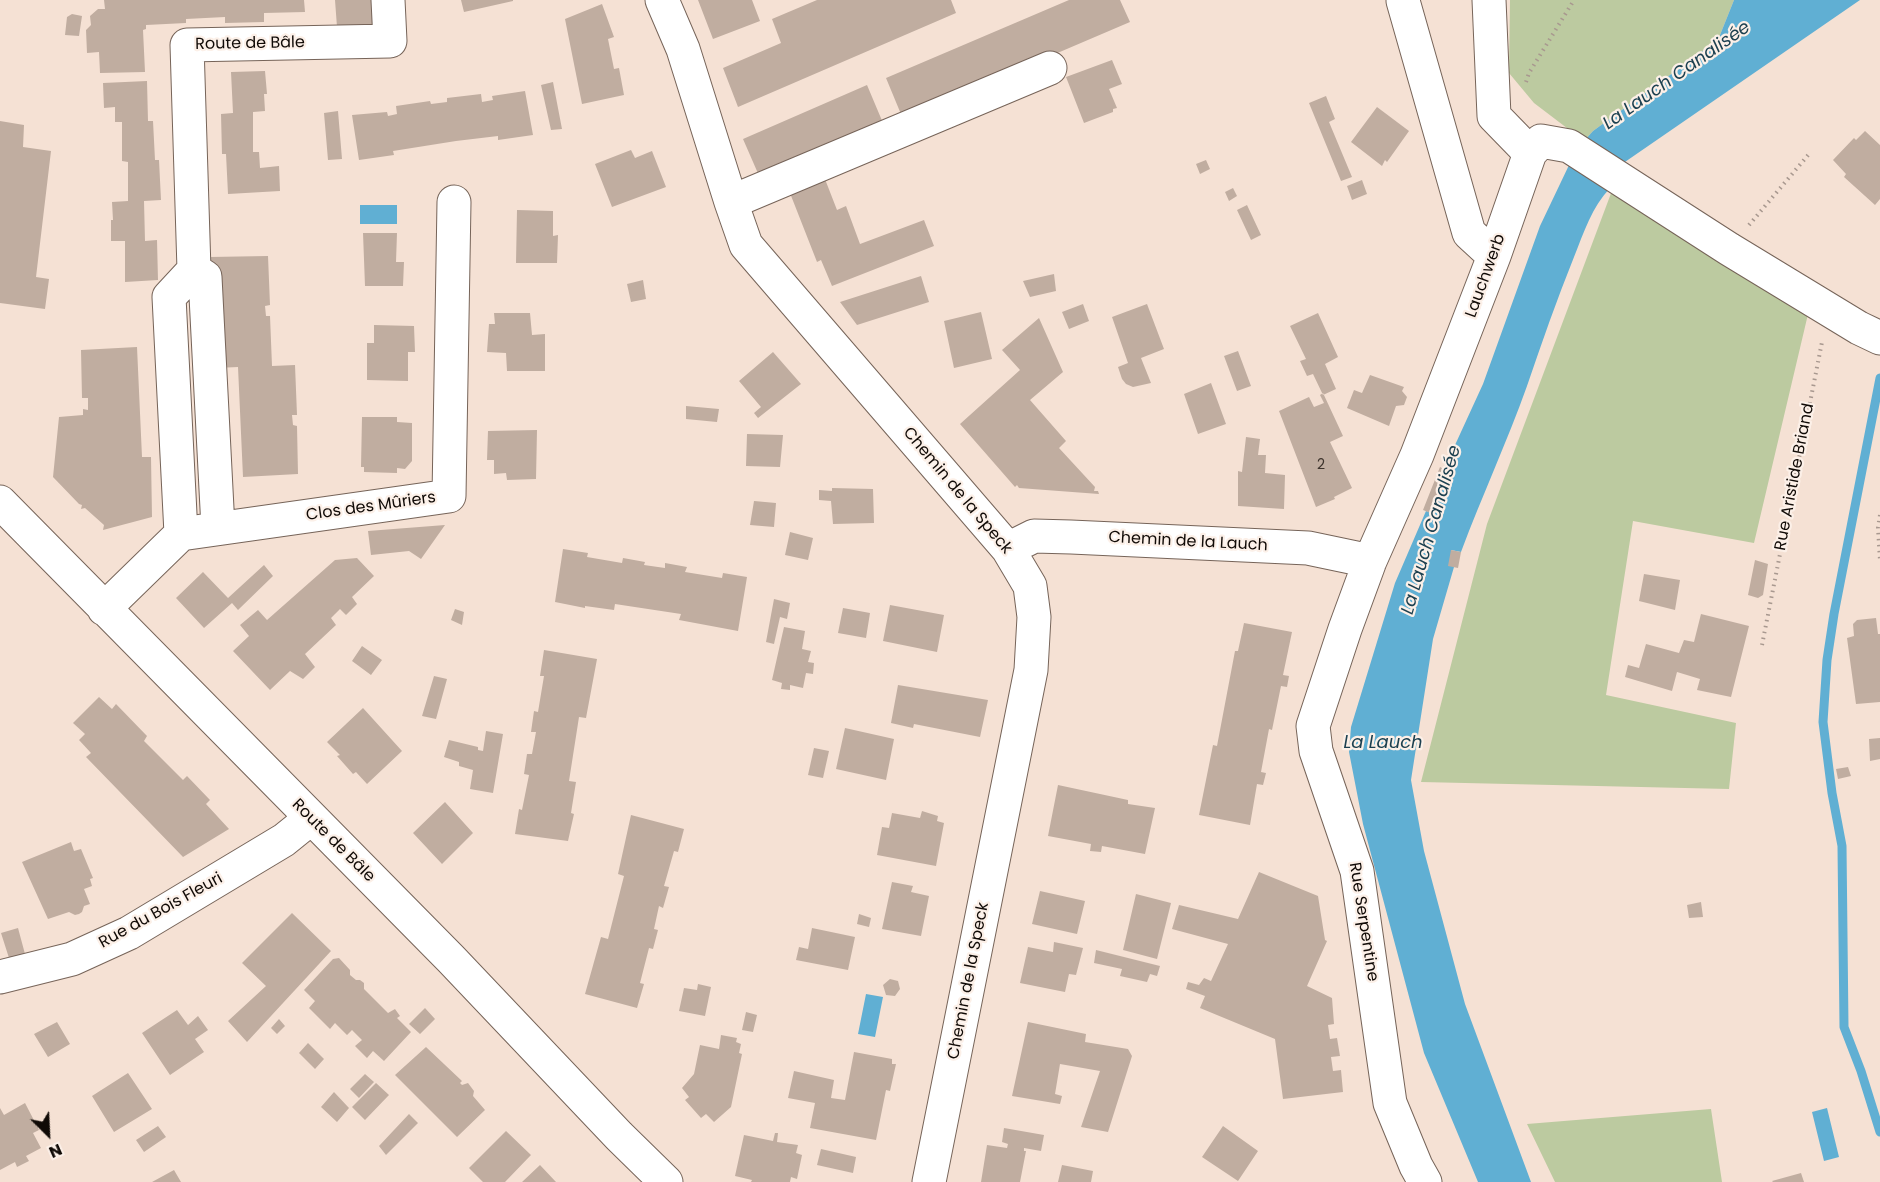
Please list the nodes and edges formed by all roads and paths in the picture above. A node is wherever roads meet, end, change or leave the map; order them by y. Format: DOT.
graph roads {
  1 [pos="388,0"];
  2 [pos="662,0"];
  3 [pos="1489,0"];
  4 [pos="1574,0"];
  5 [pos="1403,1"];
  6 [pos="1050,68"];
  7 [pos="1526,83"];
  8 [pos="1547,147"];
  9 [pos="1809,154"];
  10 [pos="454,202"];
  11 [pos="731,202"];
  12 [pos="1729,249"];
  13 [pos="1494,256"];
  14 [pos="194,270"];
  15 [pos="1828,309"];
  16 [pos="1878,337"];
  17 [pos="0,502"];
  18 [pos="1880,515"];
  19 [pos="218,528"];
  20 [pos="181,534"];
  21 [pos="1008,549"];
  22 [pos="1880,560"];
  23 [pos="1370,561"];
  24 [pos="104,609"];
  25 [pos="1762,645"];
  26 [pos="310,819"];
  27 [pos="0,977"];
  28 [pos="666,1182"];
  29 [pos="929,1182"];
  30 [pos="1425,1182"];
  1 -- 14 [label="street, Route de Bâle"];
  2 -- 11 [label="street, Chemin de la Speck"];
  3 -- 8 [label="street"];
  4 -- 7 [label="path"];
  5 -- 13 [label="street"];
  6 -- 11 [label="street"];
  8 -- 12 [label="street"];
  8 -- 13 [label="street, Lauchwerb"];
  9 -- 12 [label="path"];
  10 -- 19 [label="street, Clos des Mûriers"];
  11 -- 21 [label="street, Chemin de la Speck"];
  12 -- 15 [label="street"];
  13 -- 23 [label="street, Lauchwerb"];
  14 -- 19 [label="street, Route de Bâle"];
  14 -- 20 [label="street"];
  15 -- 16 [label="street"];
  15 -- 25 [label="path, Rue Aristide Briand"];
  17 -- 24 [label="street, Route de Bâle"];
  18 -- 22 [label="path"];
  19 -- 20 [label="street, Clos des Mûriers"];
  20 -- 24 [label="street"];
  21 -- 23 [label="street, Chemin de la Lauch"];
  21 -- 29 [label="street, Chemin de la Speck"];
  23 -- 30 [label="street, Rue Serpentine"];
  24 -- 26 [label="street, Route de Bâle"];
  26 -- 27 [label="street, Rue du Bois Fleuri"];
  26 -- 28 [label="street, Route de Bâle"];
}
